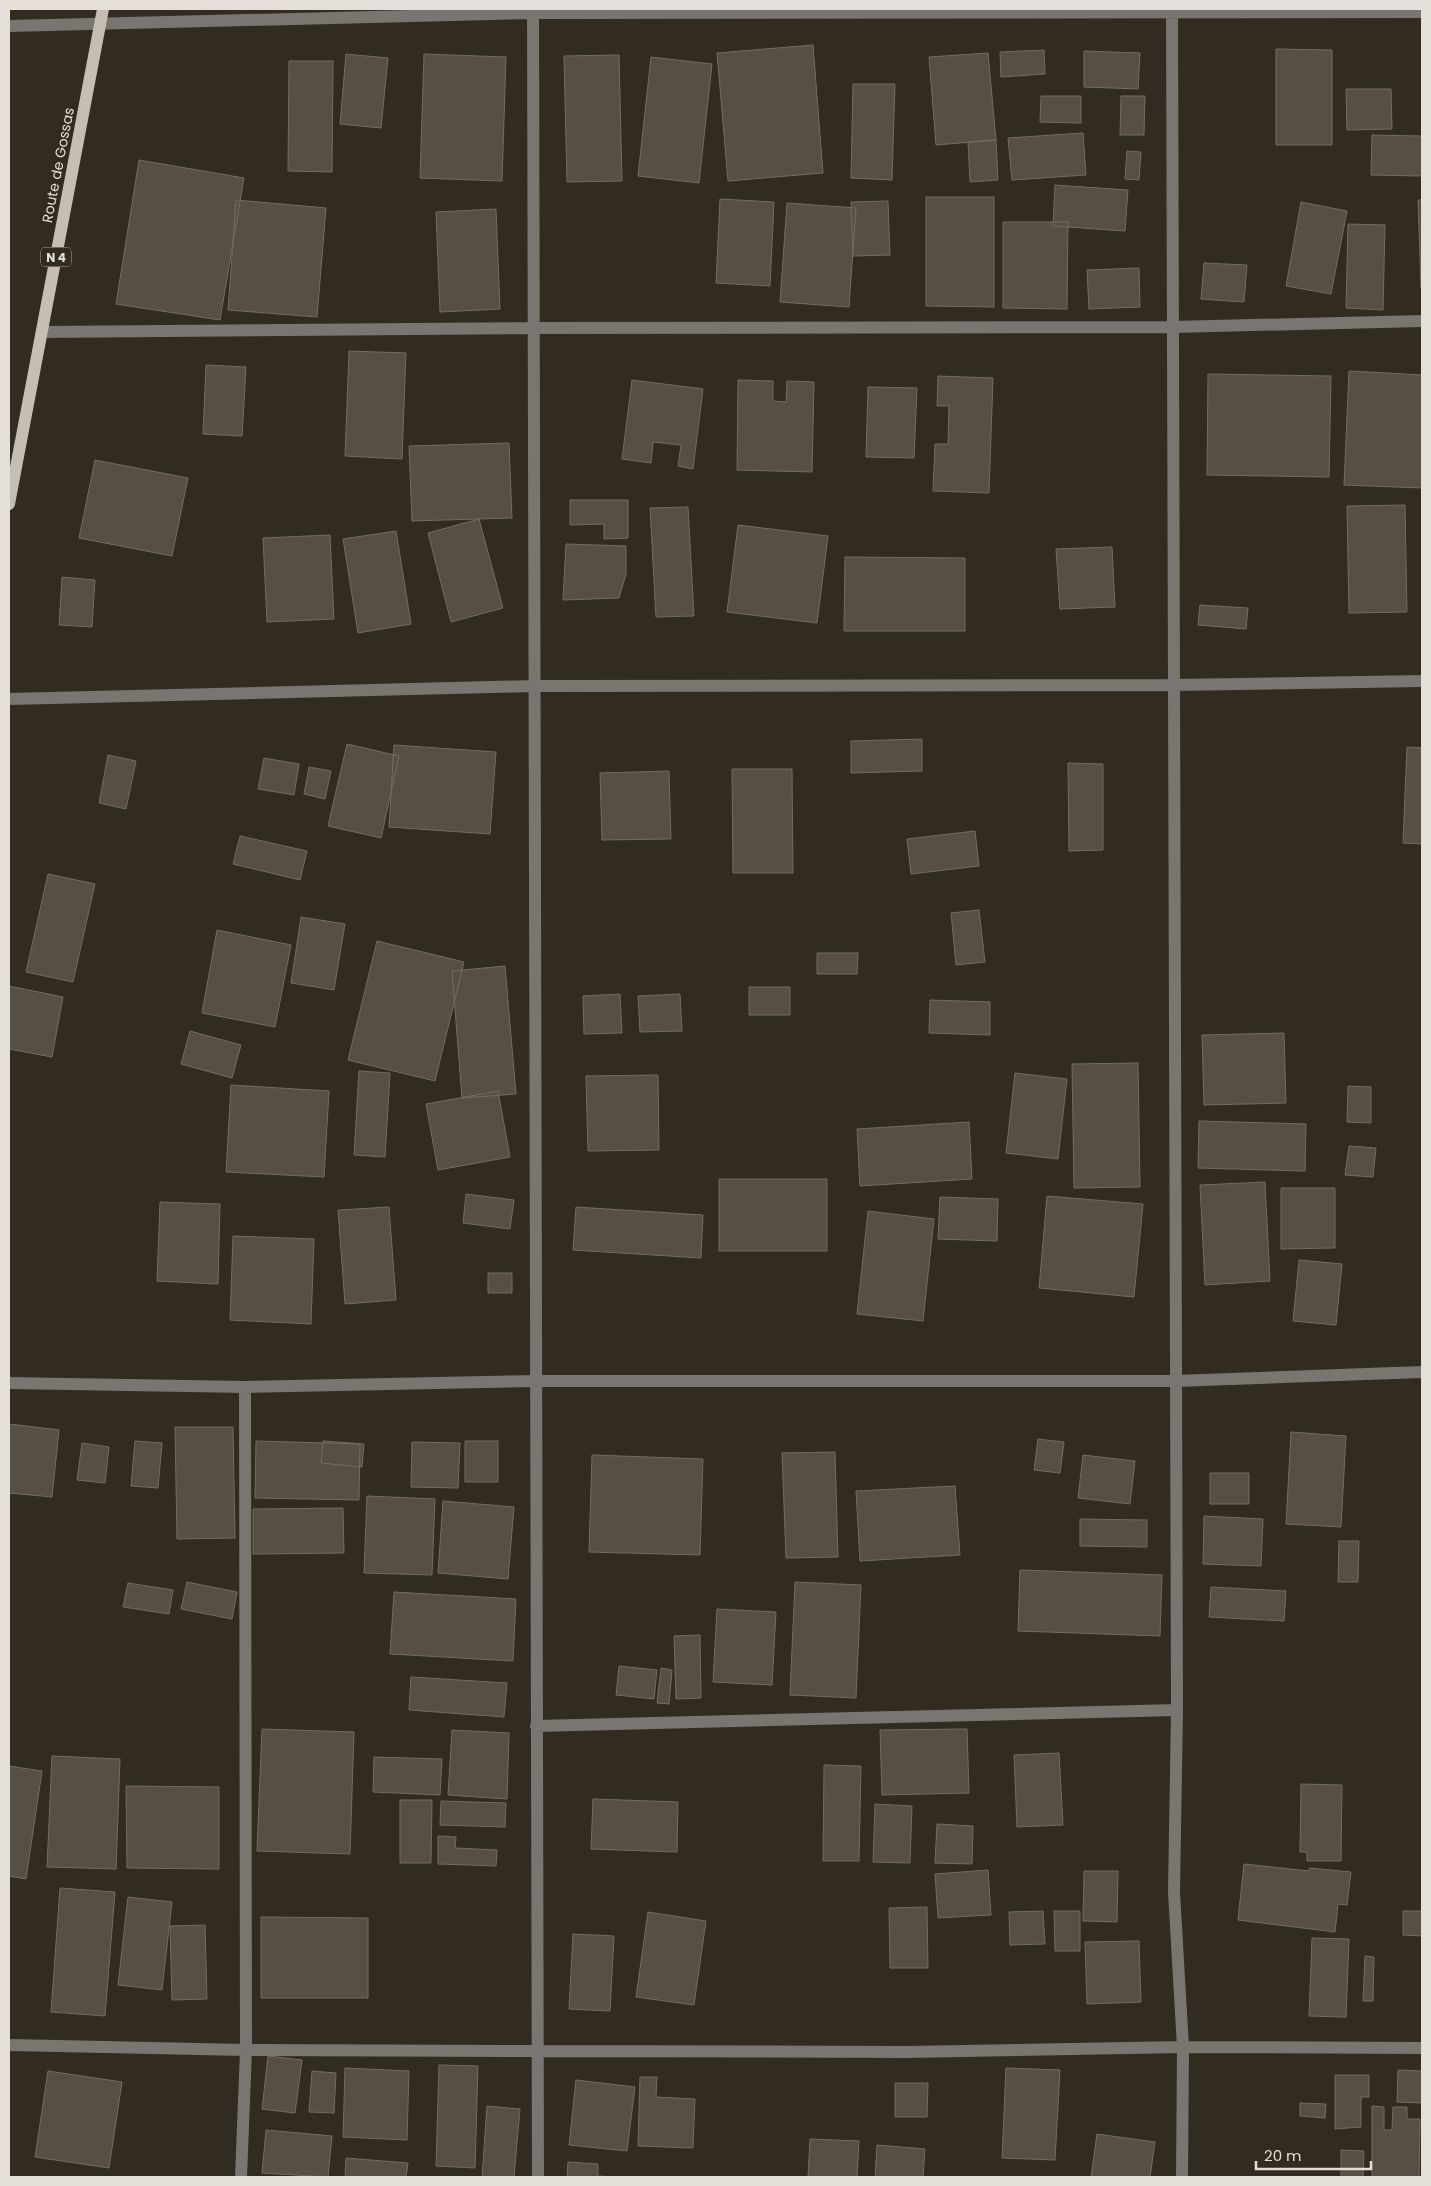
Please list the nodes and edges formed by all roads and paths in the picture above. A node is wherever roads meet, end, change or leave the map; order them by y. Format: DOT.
graph roads {
  1 [pos="103,9"];
  2 [pos="1172,10"];
  3 [pos="533,11"];
  4 [pos="1422,12"];
  5 [pos="100,24"];
  6 [pos="9,26"];
  7 [pos="1422,322"];
  8 [pos="1173,327"];
  9 [pos="533,328"];
  10 [pos="42,332"];
  11 [pos="9,504"];
  12 [pos="1422,682"];
  13 [pos="1174,685"];
  14 [pos="534,686"];
  15 [pos="9,699"];
  16 [pos="1422,1372"];
  17 [pos="536,1381"];
  18 [pos="1176,1381"];
  19 [pos="9,1383"];
  20 [pos="245,1387"];
  21 [pos="1177,1710"];
  22 [pos="536,1726"];
  23 [pos="9,2045"];
  24 [pos="1183,2047"];
  25 [pos="1422,2048"];
  26 [pos="246,2050"];
  27 [pos="538,2051"];
  28 [pos="241,2177"];
  29 [pos="538,2177"];
  30 [pos="1182,2177"];
  1 -- 5 [label="main road, Route de Gossas / N 4"];
  2 -- 3 [label="street"];
  2 -- 4 [label="street"];
  2 -- 8 [label="street"];
  3 -- 5 [label="street"];
  3 -- 9 [label="street"];
  5 -- 6 [label="street"];
  5 -- 10 [label="main road, Route de Gossas / N 4"];
  7 -- 8 [label="street"];
  8 -- 9 [label="street"];
  8 -- 13 [label="street"];
  9 -- 10 [label="street"];
  9 -- 14 [label="street"];
  10 -- 11 [label="main road, Route de Gossas / N 4"];
  12 -- 13 [label="street"];
  13 -- 14 [label="street"];
  13 -- 18 [label="street"];
  14 -- 15 [label="street"];
  14 -- 17 [label="street"];
  16 -- 18 [label="street"];
  17 -- 18 [label="street"];
  17 -- 20 [label="street"];
  17 -- 22 [label="street"];
  18 -- 21 [label="street"];
  19 -- 20 [label="street"];
  20 -- 26 [label="street"];
  21 -- 22 [label="street"];
  21 -- 24 [label="street"];
  22 -- 27 [label="street"];
  23 -- 26 [label="street"];
  24 -- 25 [label="street"];
  24 -- 27 [label="street"];
  24 -- 30 [label="street"];
  26 -- 27 [label="street"];
  26 -- 28 [label="street"];
  27 -- 29 [label="street"];
}
